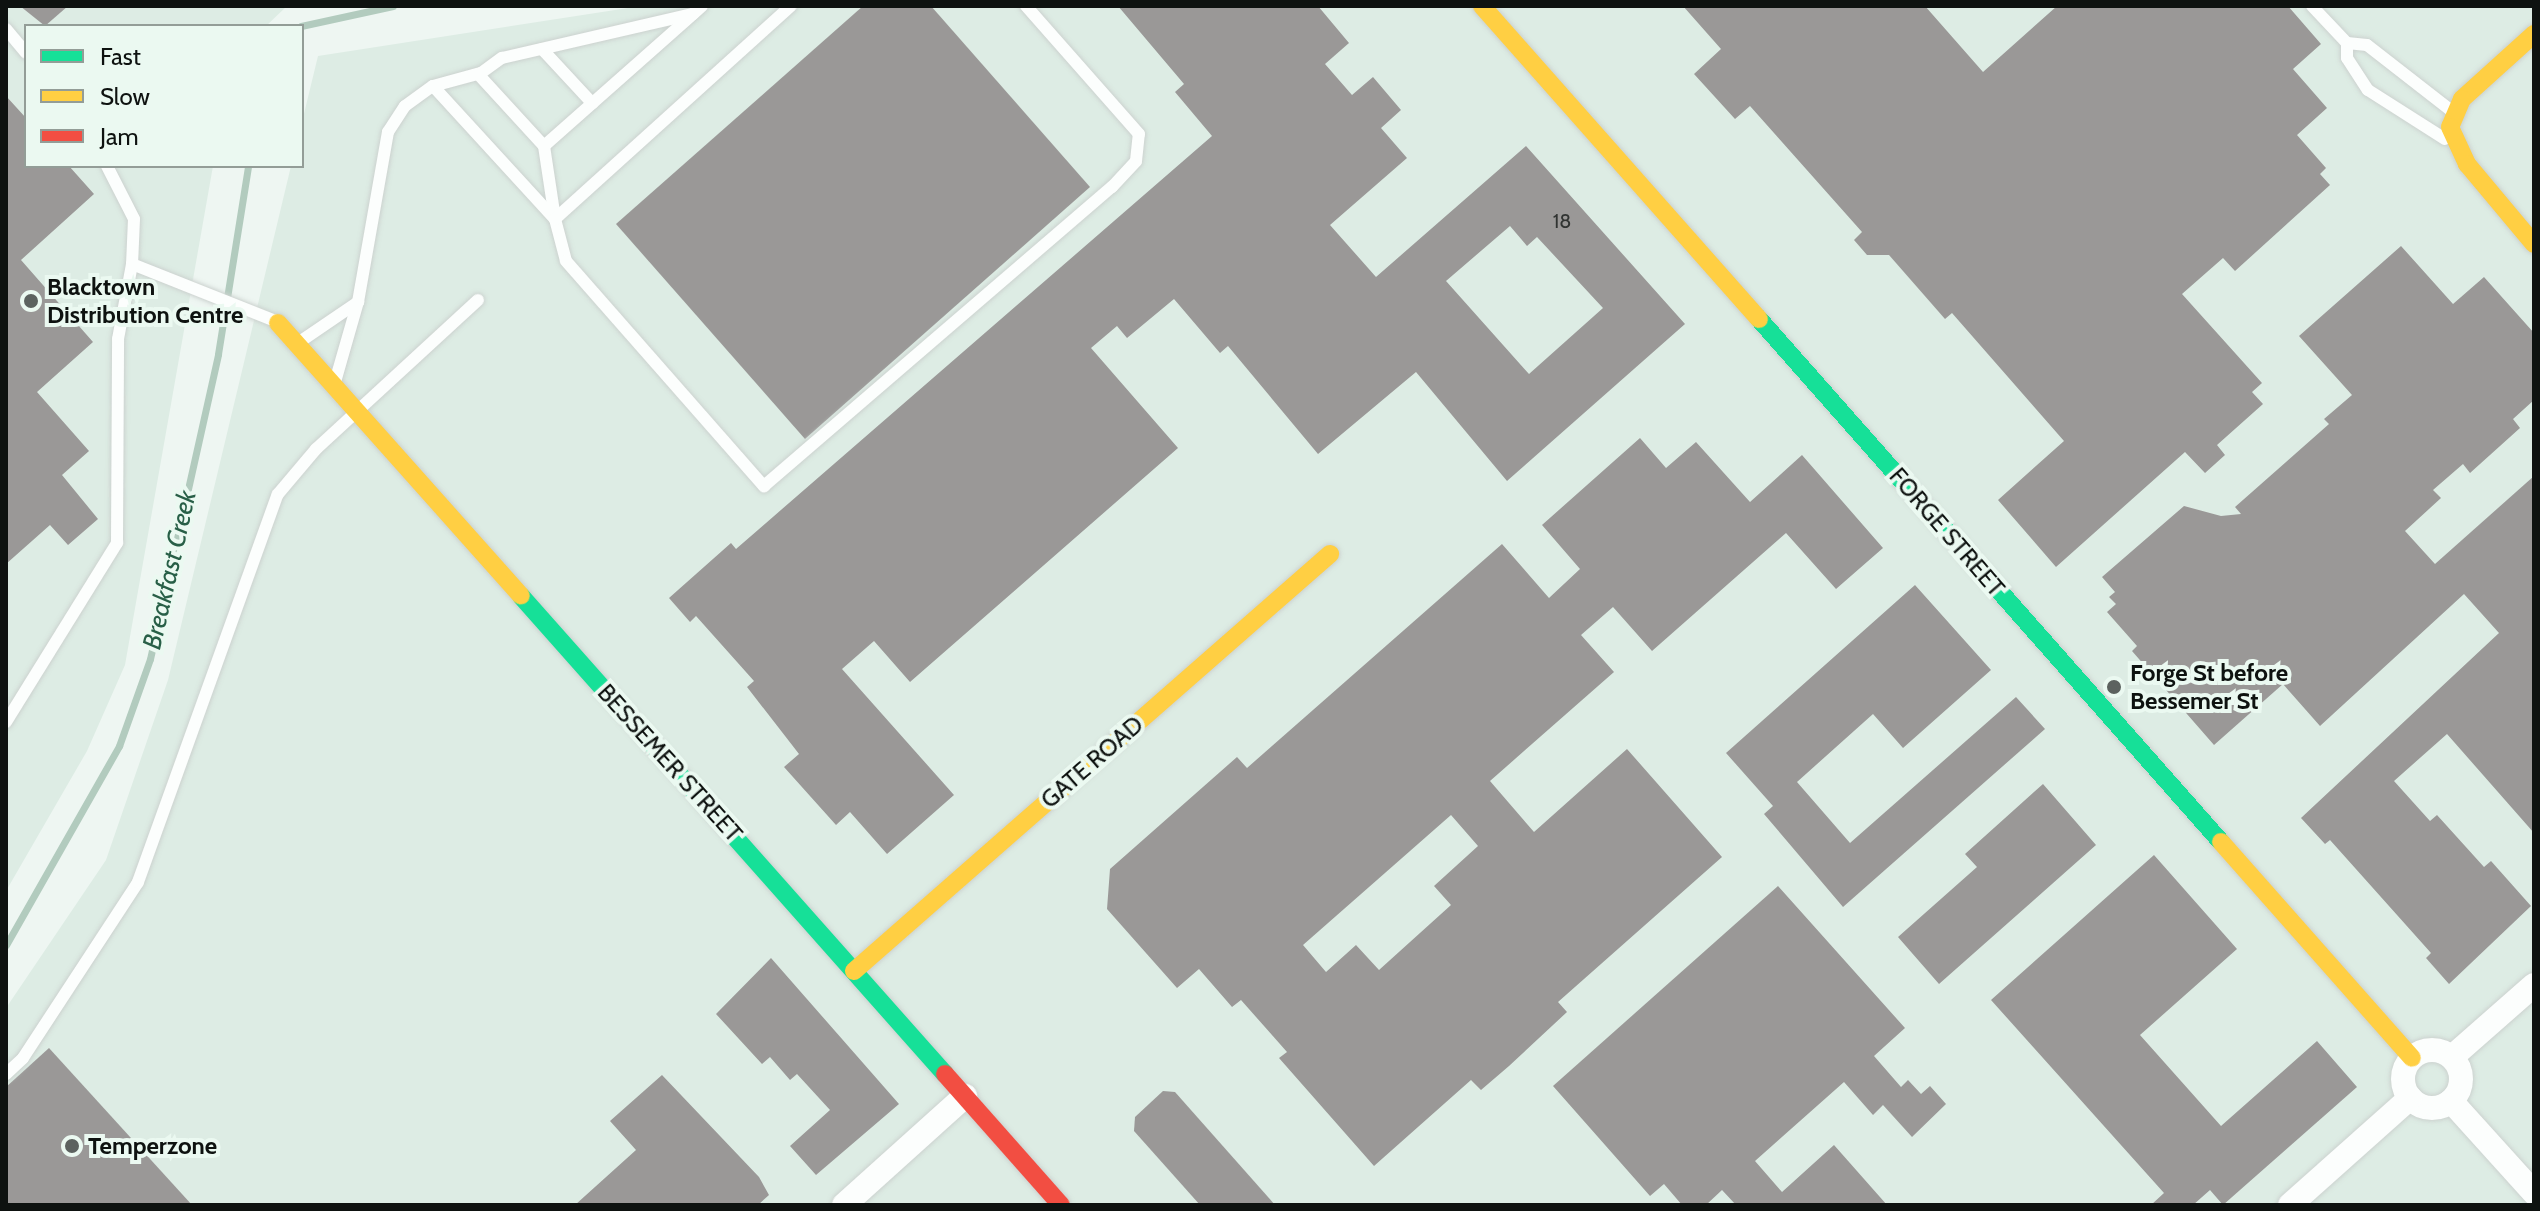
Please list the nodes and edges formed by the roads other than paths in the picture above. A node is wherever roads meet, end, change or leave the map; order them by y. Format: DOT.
graph roads {
  1 [pos="791,6"];
  2 [pos="1026,6"];
  3 [pos="1482,6"];
  4 [pos="2312,6"];
  5 [pos="698,10"];
  6 [pos="6,29"];
  7 [pos="2534,34"];
  8 [pos="2347,43"];
  9 [pos="542,49"];
  10 [pos="24,51"];
  11 [pos="478,74"];
  12 [pos="433,86"];
  13 [pos="592,103"];
  14 [pos="2455,114"];
  15 [pos="2455,145"];
  16 [pos="544,146"];
  17 [pos="108,168"];
  18 [pos="555,219"];
  19 [pos="2534,244"];
  20 [pos="132,264"];
  21 [pos="478,300"];
  22 [pos="358,302"];
  23 [pos="278,323"];
  24 [pos="297,344"];
  25 [pos="334,385"];
  26 [pos="357,411"];
  27 [pos="1330,554"];
  28 [pos="6,722"];
  29 [pos="854,971"];
  30 [pos="2534,985"];
  31 [pos="2452,1057"];
  32 [pos="2412,1058"];
  33 [pos="6,1074"];
  34 [pos="965,1096"];
  35 [pos="2410,1098"];
  36 [pos="2451,1101"];
  37 [pos="2534,1193"];
  38 [pos="844,1205"];
  39 [pos="1061,1205"];
  40 [pos="2290,1205"];
  1 -- 18 [label="lane"];
  2 -- 18 [label="lane"];
  3 -- 32 [label="street, FORGE STREET"];
  4 -- 8 [label="lane"];
  5 -- 9 [label="lane"];
  5 -- 13 [label="lane"];
  6 -- 10 [label="lane"];
  7 -- 14 [label="street"];
  8 -- 14 [label="lane"];
  8 -- 15 [label="lane"];
  9 -- 11 [label="lane"];
  9 -- 13 [label="lane"];
  11 -- 12 [label="lane"];
  11 -- 16 [label="lane"];
  12 -- 18 [label="lane"];
  12 -- 22 [label="lane"];
  13 -- 16 [label="lane"];
  14 -- 15 [label="street"];
  15 -- 19 [label="street"];
  16 -- 18 [label="lane"];
  17 -- 20 [label="lane"];
  20 -- 23 [label="lane"];
  20 -- 28 [label="lane"];
  21 -- 26 [label="lane"];
  22 -- 24 [label="lane"];
  22 -- 25 [label="lane"];
  23 -- 24 [label="street, BESSEMER STREET"];
  24 -- 25 [label="street, BESSEMER STREET"];
  25 -- 26 [label="street, BESSEMER STREET"];
  26 -- 29 [label="street, BESSEMER STREET"];
  26 -- 33 [label="lane"];
  27 -- 29 [label="street, GATE ROAD"];
  29 -- 34 [label="street, BESSEMER STREET"];
  30 -- 31 [label="street"];
  31 -- 32 [label="street"];
  31 -- 36 [label="street"];
  32 -- 35 [label="street"];
  34 -- 38 [label="street"];
  34 -- 39 [label="street, BESSEMER STREET"];
  35 -- 36 [label="street"];
  35 -- 40 [label="street"];
  36 -- 37 [label="street"];
}
